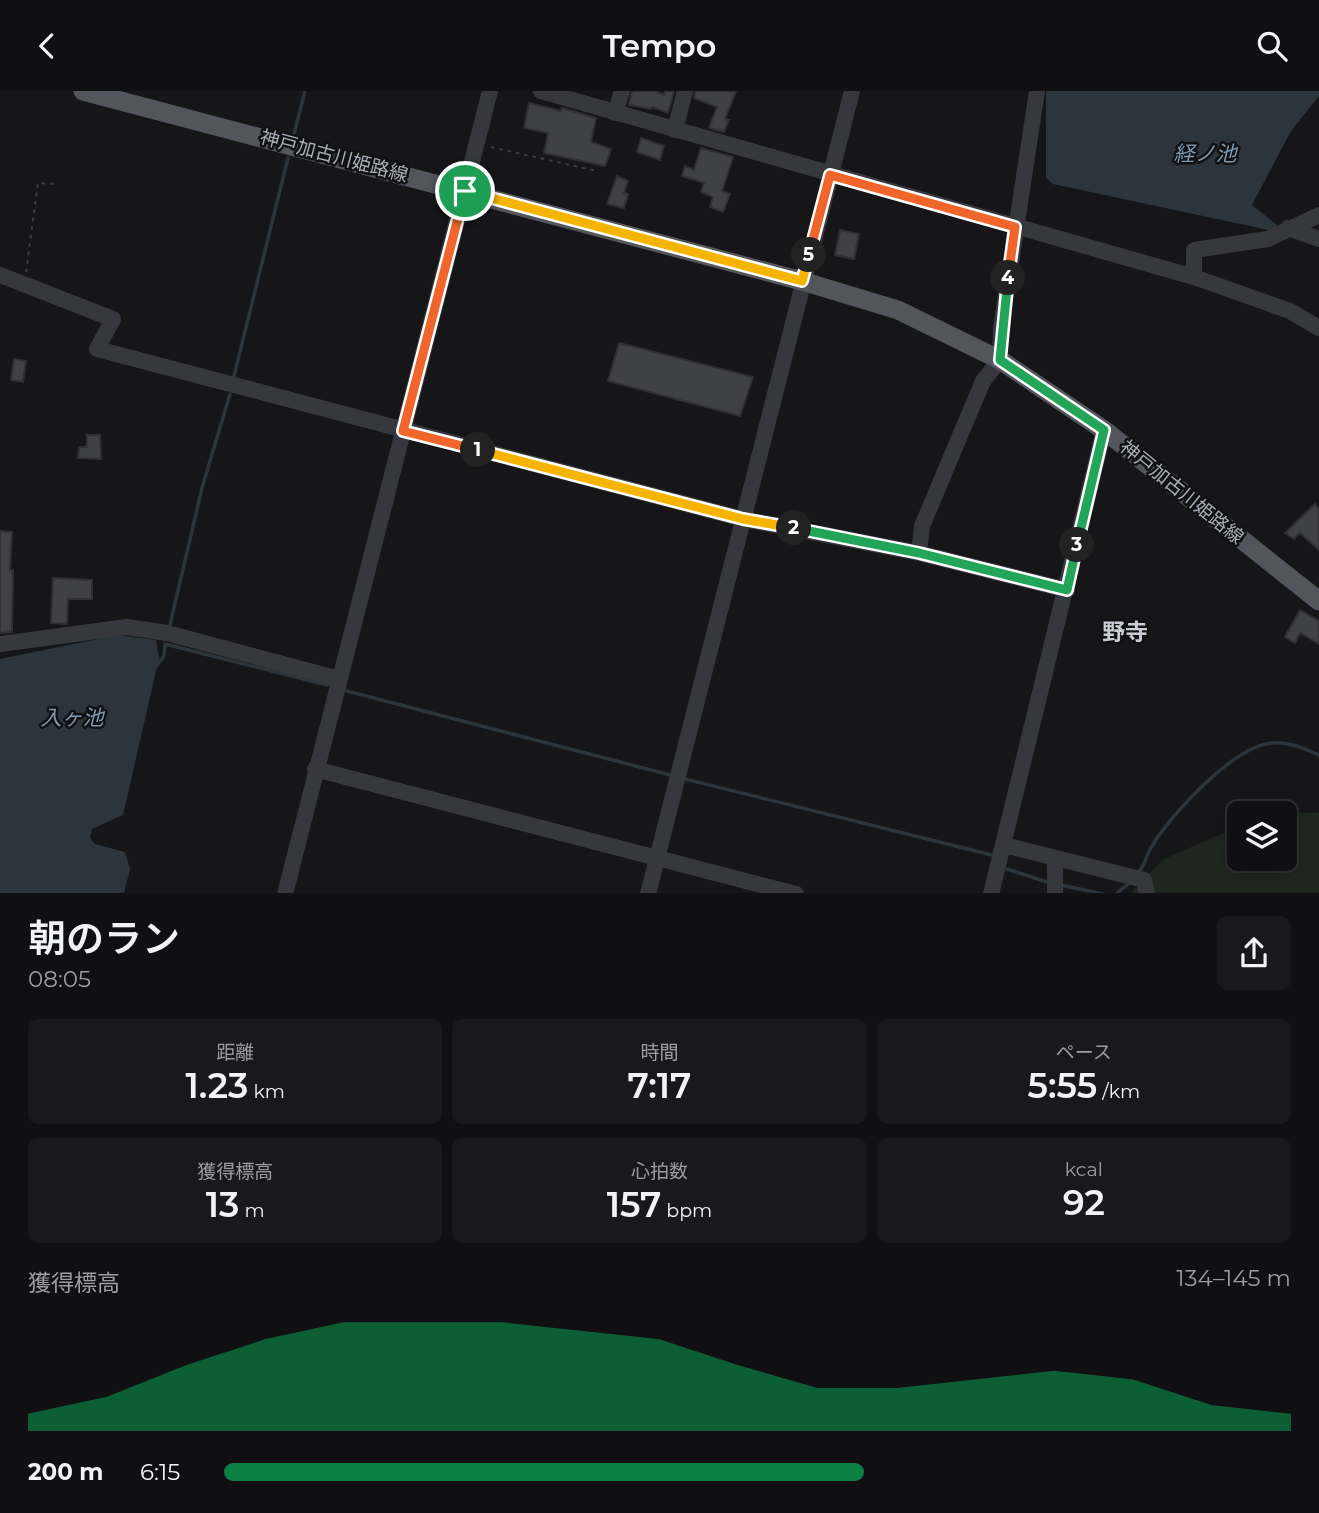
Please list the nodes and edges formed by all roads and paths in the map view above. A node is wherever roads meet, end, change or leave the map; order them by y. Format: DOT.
graph roads {
  1 [pos="83,91"];
  2 [pos="490,91"];
  3 [pos="541,91"];
  4 [pos="622,91"];
  5 [pos="685,91"];
  6 [pos="852,91"];
  7 [pos="1037,91"];
  8 [pos="127,97"];
  9 [pos="615,113"];
  10 [pos="675,130"];
  11 [pos="477,143"];
  12 [pos="597,171"];
  13 [pos="830,175"];
  14 [pos="57,184"];
  15 [pos="465,191"];
  16 [pos="1319,215"];
  17 [pos="1015,227"];
  18 [pos="1287,228"];
  19 [pos="1319,239"];
  20 [pos="0,275"];
  21 [pos="1195,277"];
  22 [pos="802,281"];
  23 [pos="24,283"];
  24 [pos="1319,328"];
  25 [pos="1000,360"];
  26 [pos="1104,430"];
  27 [pos="403,431"];
  28 [pos="743,519"];
  29 [pos="919,553"];
  30 [pos="1067,590"];
  31 [pos="1319,601"];
  32 [pos="0,644"];
  33 [pos="339,679"];
  34 [pos="315,769"];
  35 [pos="1004,845"];
  36 [pos="658,856"];
  37 [pos="1055,857"];
  38 [pos="1055,887"];
  39 [pos="285,893"];
  40 [pos="648,893"];
  41 [pos="792,893"];
  42 [pos="991,893"];
  43 [pos="1147,893"];
  1 -- 8 [label="main road, 神戸加古川姫路線"];
  2 -- 11 [label="street"];
  3 -- 9 [label="street"];
  4 -- 9 [label="street"];
  5 -- 10 [label="street"];
  6 -- 13 [label="street"];
  7 -- 17 [label="street"];
  8 -- 15 [label="main road, 神戸加古川姫路線"];
  9 -- 10 [label="street"];
  10 -- 13 [label="street"];
  11 -- 12 [label="path"];
  11 -- 15 [label="street"];
  13 -- 17 [label="street"];
  13 -- 22 [label="street"];
  14 -- 23 [label="path"];
  15 -- 22 [label="main road, 神戸加古川姫路線"];
  15 -- 27 [label="street"];
  16 -- 18 [label="street"];
  17 -- 21 [label="street"];
  17 -- 25 [label="street"];
  18 -- 19 [label="street"];
  18 -- 21 [label="street"];
  20 -- 23 [label="street"];
  21 -- 24 [label="street"];
  22 -- 25 [label="main road, 神戸加古川姫路線"];
  22 -- 28 [label="street"];
  23 -- 27 [label="street"];
  25 -- 26 [label="main road, 神戸加古川姫路線"];
  25 -- 29 [label="street"];
  26 -- 30 [label="street"];
  26 -- 31 [label="main road, 神戸加古川姫路線"];
  27 -- 28 [label="street"];
  27 -- 33 [label="street"];
  28 -- 29 [label="street"];
  28 -- 36 [label="street"];
  29 -- 30 [label="street"];
  30 -- 35 [label="street"];
  32 -- 33 [label="street"];
  33 -- 34 [label="street"];
  34 -- 36 [label="street"];
  34 -- 39 [label="street"];
  35 -- 37 [label="street"];
  35 -- 42 [label="street"];
  36 -- 40 [label="street"];
  36 -- 41 [label="street"];
  37 -- 38 [label="street"];
  37 -- 43 [label="street"];
}
